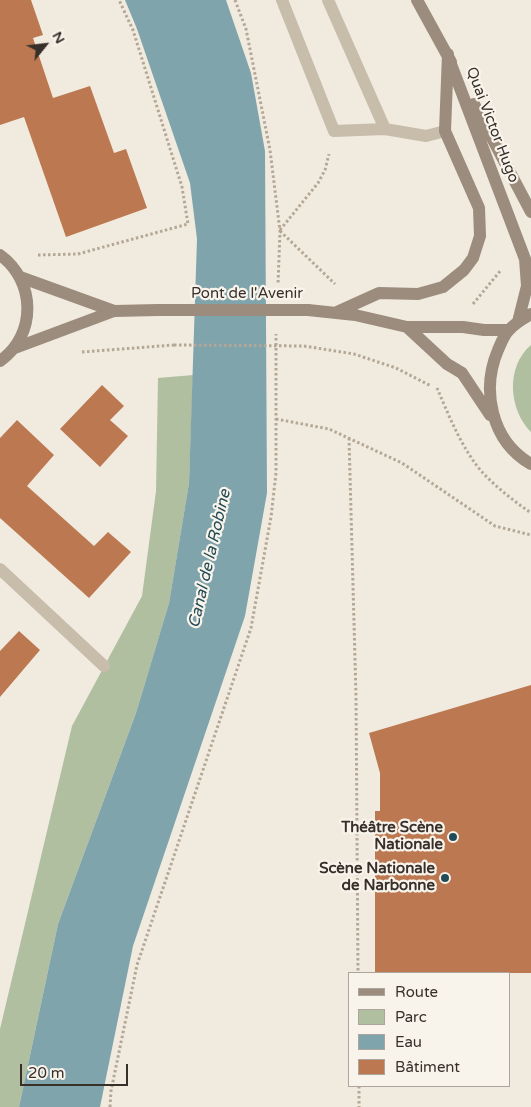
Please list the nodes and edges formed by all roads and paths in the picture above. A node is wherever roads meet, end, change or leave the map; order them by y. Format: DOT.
graph roads {
  1 [pos="119,0"];
  2 [pos="235,0"];
  3 [pos="282,0"];
  4 [pos="328,0"];
  5 [pos="417,0"];
  6 [pos="448,54"];
  7 [pos="385,129"];
  8 [pos="445,131"];
  9 [pos="334,132"];
  10 [pos="531,212"];
  11 [pos="280,231"];
  12 [pos="78,254"];
  13 [pos="0,255"];
  14 [pos="20,277"];
  15 [pos="354,303"];
  16 [pos="114,310"];
  17 [pos="337,312"];
  18 [pos="531,314"];
  19 [pos="514,326"];
  20 [pos="408,327"];
  21 [pos="15,348"];
  22 [pos="79,352"];
  23 [pos="0,361"];
  24 [pos="496,423"];
  25 [pos="349,438"];
  26 [pos="531,464"];
  27 [pos="531,513"];
  28 [pos="531,535"];
  29 [pos="0,569"];
  30 [pos="104,666"];
  31 [pos="358,972"];
  32 [pos="359,1087"];
  33 [pos="110,1107"];
  34 [pos="359,1107"];
  1 -- 12 [label="path"];
  2 -- 11 [label="path"];
  3 -- 9 [label="street"];
  4 -- 7 [label="street"];
  5 -- 6 [label="main road, Quai Victor Hugo"];
  6 -- 8 [label="main road"];
  6 -- 10 [label="main road, Quai Victor Hugo"];
  6 -- 19 [label="main road, Quai Victor Hugo"];
  7 -- 8 [label="street"];
  7 -- 9 [label="street"];
  8 -- 15 [label="main road"];
  9 -- 11 [label="path"];
  11 -- 15 [label="path"];
  13 -- 14 [label="main road"];
  14 -- 16 [label="main road"];
  14 -- 21 [label="main road"];
  15 -- 17 [label="main road"];
  16 -- 17 [label="main road, Pont de l'Avenir, bridge"];
  16 -- 21 [label="main road"];
  17 -- 20 [label="main road, Pont de l'Avenir"];
  18 -- 19 [label="main road"];
  19 -- 20 [label="main road"];
  19 -- 24 [label="main road, Quai Victor Hugo"];
  20 -- 24 [label="main road"];
  21 -- 23 [label="main road"];
  22 -- 27 [label="path, bridge"];
  24 -- 26 [label="main road"];
  25 -- 28 [label="path"];
  25 -- 31 [label="path"];
  25 -- 33 [label="path"];
  29 -- 30 [label="street"];
  32 -- 34 [label="path"];
}
